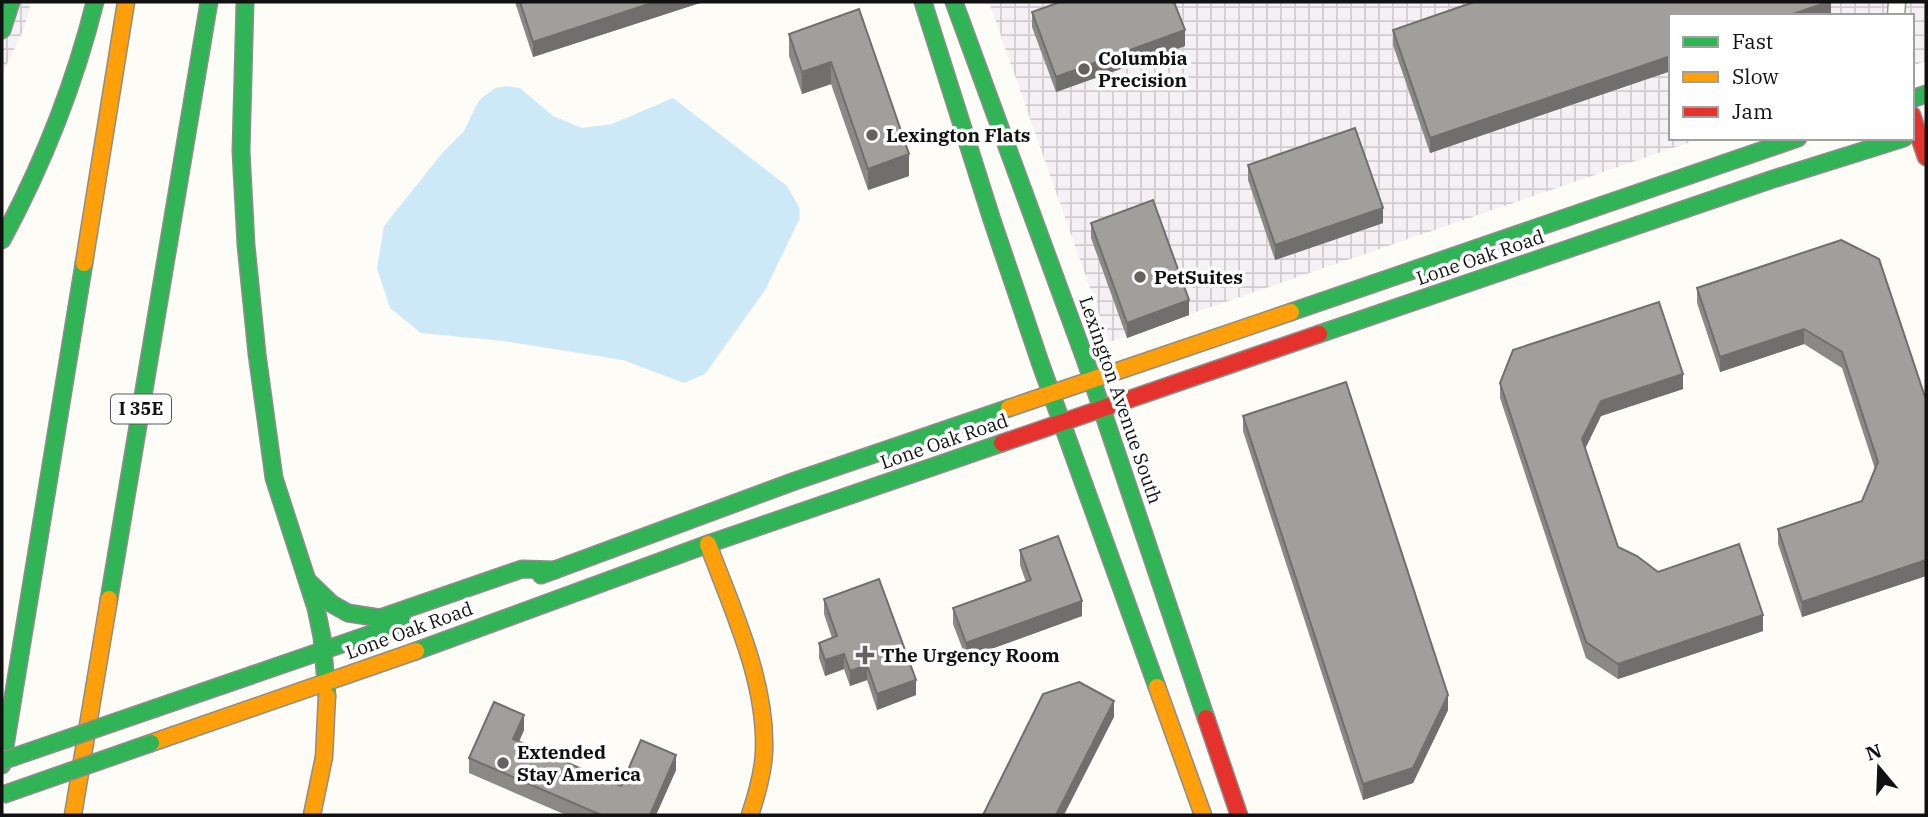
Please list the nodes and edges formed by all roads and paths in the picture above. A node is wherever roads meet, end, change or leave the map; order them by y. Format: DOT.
graph roads {
  1 [pos="11,2"];
  2 [pos="95,2"];
  3 [pos="126,2"];
  4 [pos="209,2"];
  5 [pos="245,2"];
  6 [pos="923,2"];
  7 [pos="954,2"];
  8 [pos="2,30"];
  9 [pos="244,49"];
  10 [pos="1915,135"];
  11 [pos="1792,140"];
  12 [pos="1899,140"];
  13 [pos="1926,157"];
  14 [pos="2,240"];
  15 [pos="268,306"];
  16 [pos="1093,380"];
  17 [pos="1051,394"];
  18 [pos="1103,409"];
  19 [pos="1061,423"];
  20 [pos="295,489"];
  21 [pos="708,544"];
  22 [pos="302,566"];
  23 [pos="555,570"];
  24 [pos="308,582"];
  25 [pos="323,651"];
  26 [pos="326,683"];
  27 [pos="2,763"];
  28 [pos="2,795"];
  29 [pos="73,815"];
  30 [pos="312,815"];
  31 [pos="750,815"];
  32 [pos="1203,815"];
  33 [pos="1239,815"];
  1 -- 8 [label="main road"];
  2 -- 14 [label="main road"];
  3 -- 27 [label="main road"];
  4 -- 29 [label="main road, I 35E"];
  5 -- 9 [label="main road"];
  6 -- 17 [label="main road"];
  7 -- 16 [label="main road, Lexington Avenue South"];
  9 -- 15 [label="main road"];
  9 -- 22 [label="main road"];
  10 -- 13 [label="main road"];
  11 -- 16 [label="main road, Lone Oak Road"];
  12 -- 18 [label="main road, Lone Oak Road"];
  16 -- 17 [label="main road, Lone Oak Road"];
  16 -- 18 [label="main road, Lexington Avenue South"];
  17 -- 19 [label="main road"];
  17 -- 23 [label="main road, Lone Oak Road"];
  18 -- 19 [label="main road, Lone Oak Road"];
  18 -- 33 [label="main road, Lexington Avenue South"];
  19 -- 21 [label="main road, Lone Oak Road"];
  19 -- 32 [label="main road"];
  20 -- 22 [label="main road"];
  21 -- 26 [label="main road, Lone Oak Road"];
  21 -- 31 [label="main road"];
  22 -- 24 [label="main road"];
  23 -- 24 [label="main road"];
  23 -- 25 [label="main road, Lone Oak Road"];
  24 -- 25 [label="main road"];
  25 -- 26 [label="main road"];
  25 -- 27 [label="main road, Lone Oak Road, bridge"];
  26 -- 28 [label="main road, Lone Oak Road, bridge"];
  26 -- 30 [label="main road"];
}
